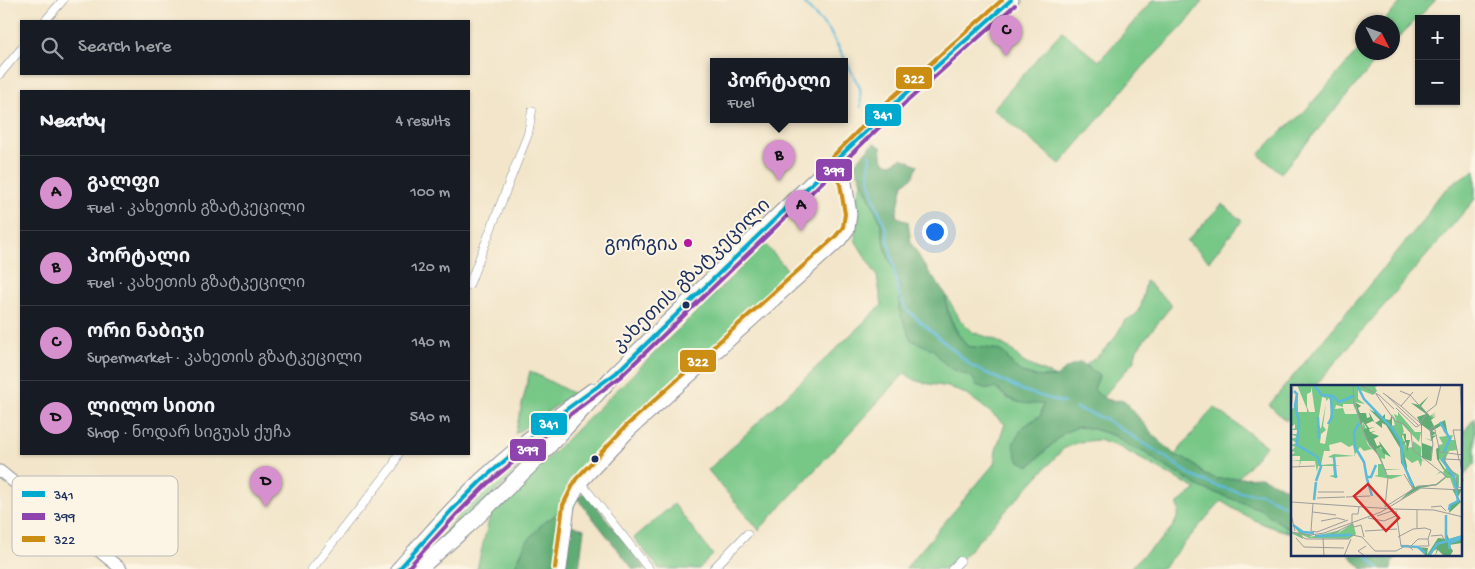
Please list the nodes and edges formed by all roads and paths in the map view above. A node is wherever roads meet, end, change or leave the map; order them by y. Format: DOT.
graph roads {
  1 [pos="64,0"];
  2 [pos="1011,0"];
  3 [pos="46,20"];
  4 [pos="20,50"];
  5 [pos="0,74"];
  6 [pos="532,111"];
  7 [pos="834,163"];
  8 [pos="470,282"];
  9 [pos="616,374"];
  10 [pos="398,455"];
  11 [pos="0,471"];
  12 [pos="12,481"];
  13 [pos="581,483"];
  14 [pos="746,534"];
  15 [pos="105,556"];
  16 [pos="960,561"];
  17 [pos="121,569"];
  18 [pos="312,569"];
  19 [pos="399,569"];
  20 [pos="419,569"];
  21 [pos="561,569"];
  22 [pos="649,569"];
  23 [pos="713,569"];
  24 [pos="952,569"];
  1 -- 3 [label="street"];
  2 -- 7 [label="highway, კახეთის გზატკეცილი"];
  4 -- 5 [label="street"];
  6 -- 8 [label="street"];
  7 -- 9 [label="highway, კახეთის გზატკეცილი"];
  7 -- 13 [label="street"];
  9 -- 19 [label="highway, კახეთის გზატკეცილი"];
  9 -- 20 [label="highway, კახეთის გზატკეცილი"];
  10 -- 18 [label="street"];
  11 -- 12 [label="street"];
  13 -- 21 [label="street"];
  13 -- 22 [label="street"];
  14 -- 23 [label="street"];
  15 -- 17 [label="street"];
  16 -- 24 [label="street"];
}
